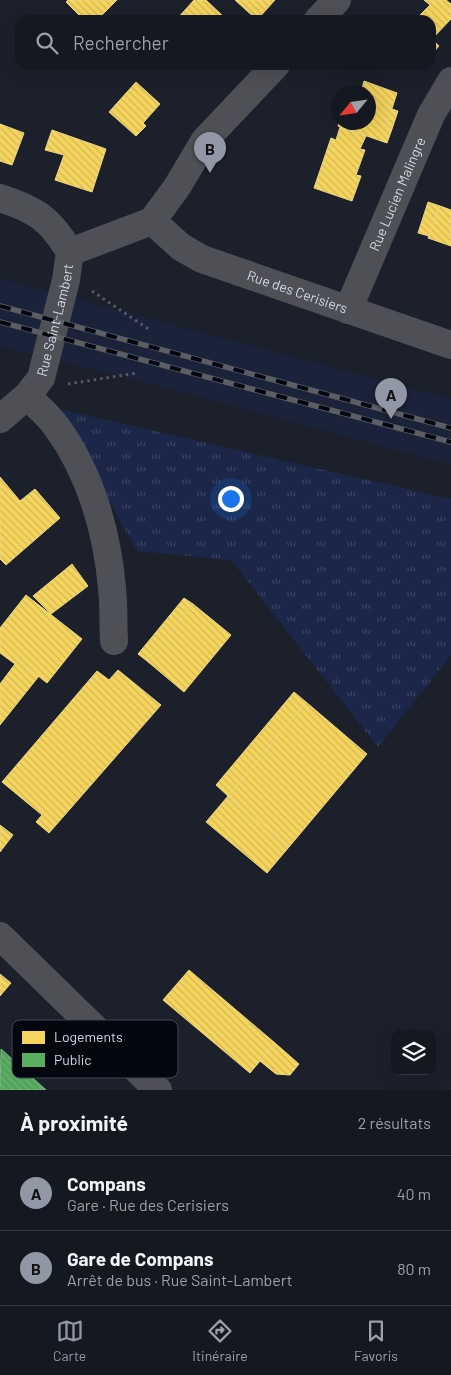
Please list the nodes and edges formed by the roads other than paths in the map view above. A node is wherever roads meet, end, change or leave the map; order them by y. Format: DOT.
graph roads {
  1 [pos="337,0"];
  2 [pos="323,15"];
  3 [pos="271,70"];
  4 [pos="451,81"];
  5 [pos="0,198"];
  6 [pos="152,221"];
  7 [pos="70,252"];
  8 [pos="348,310"];
  9 [pos="451,345"];
  10 [pos="28,396"];
  11 [pos="0,419"];
  12 [pos="114,641"];
  13 [pos="0,936"];
  14 [pos="86,1020"];
  15 [pos="146,1078"];
  16 [pos="158,1090"];
  1 -- 2 [label="street"];
  3 -- 6 [label="street"];
  4 -- 8 [label="street, Rue Lucien Malingre"];
  5 -- 7 [label="street"];
  6 -- 7 [label="street, Rue Saint-Lambert"];
  6 -- 8 [label="street, Rue des Cerisiers"];
  7 -- 10 [label="street, Rue Saint-Lambert"];
  8 -- 9 [label="street, Rue des Cerisiers"];
  10 -- 11 [label="street, Rue Saint-Lambert"];
  10 -- 12 [label="street"];
  13 -- 14 [label="street"];
  15 -- 16 [label="street"];
}
